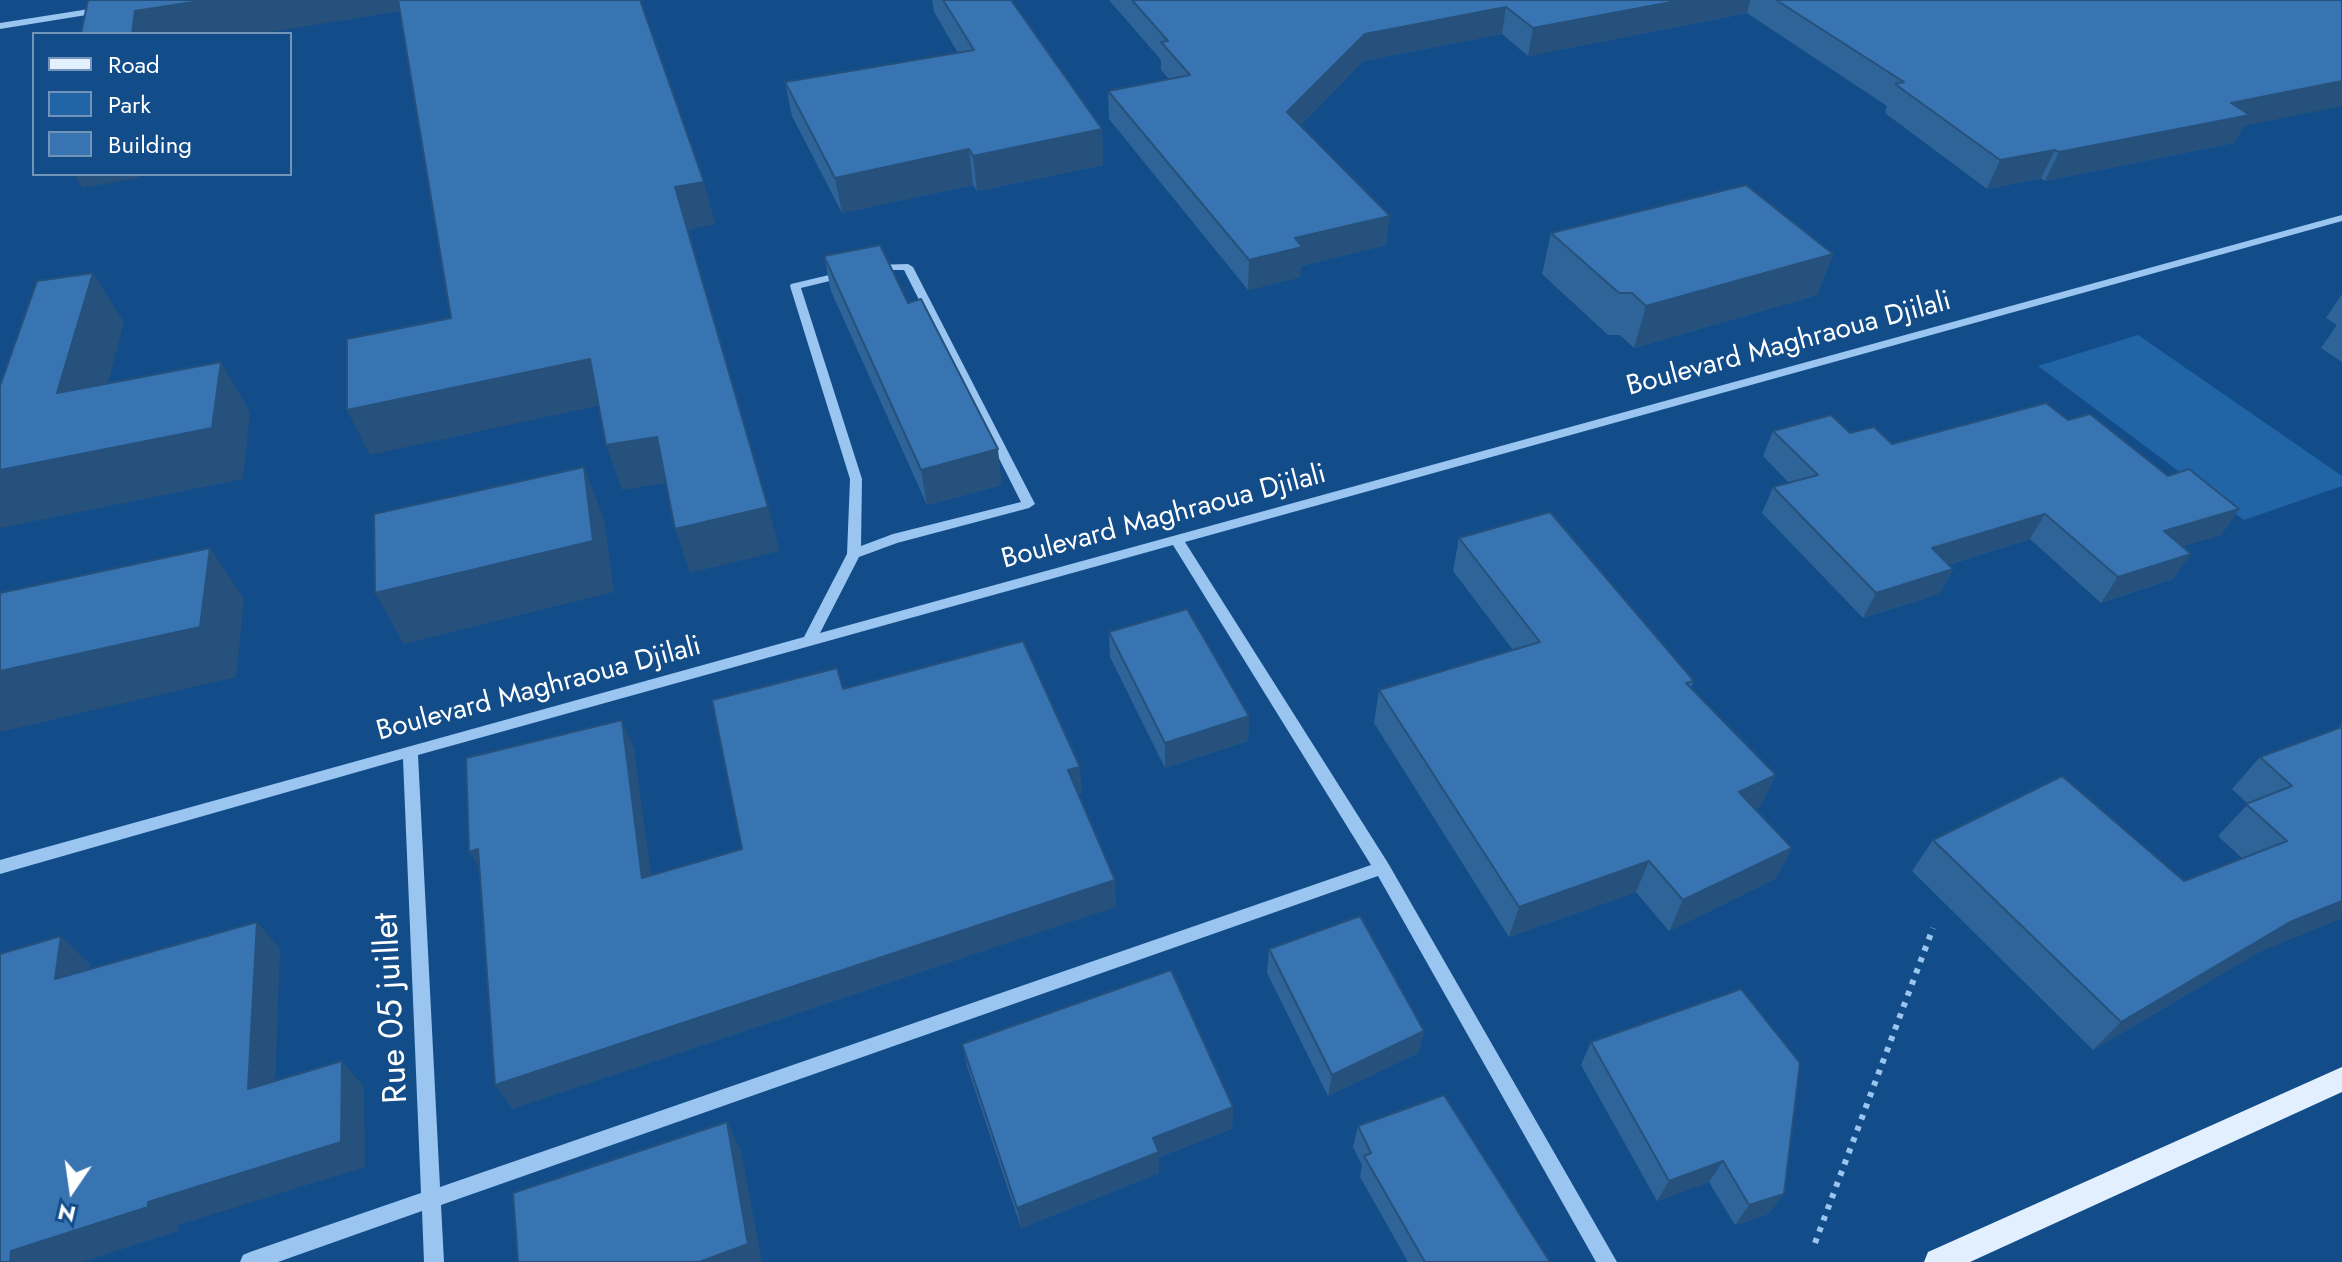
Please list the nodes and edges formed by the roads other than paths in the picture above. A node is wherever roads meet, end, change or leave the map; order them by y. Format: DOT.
graph roads {
  1 [pos="107,9"];
  2 [pos="0,26"];
  3 [pos="2342,218"];
  4 [pos="1176,539"];
  5 [pos="854,554"];
  6 [pos="809,640"];
  7 [pos="410,751"];
  8 [pos="0,867"];
  9 [pos="1382,868"];
  10 [pos="2342,1079"];
  11 [pos="433,1198"];
  12 [pos="250,1262"];
  13 [pos="434,1262"];
  14 [pos="1607,1262"];
  15 [pos="1938,1262"];
  1 -- 2 [label="street"];
  3 -- 4 [label="street, Boulevard Maghraoua Djilali"];
  4 -- 6 [label="street, Boulevard Maghraoua Djilali"];
  4 -- 9 [label="street"];
  5 -- 5 [label="street"];
  5 -- 6 [label="street"];
  6 -- 7 [label="street, Boulevard Maghraoua Djilali"];
  7 -- 8 [label="street, Boulevard Maghraoua Djilali"];
  7 -- 11 [label="street, Rue 05 juillet"];
  9 -- 11 [label="street"];
  9 -- 14 [label="street"];
  10 -- 15 [label="main road"];
  11 -- 12 [label="street"];
  11 -- 13 [label="street, Rue 05 juillet"];
}
